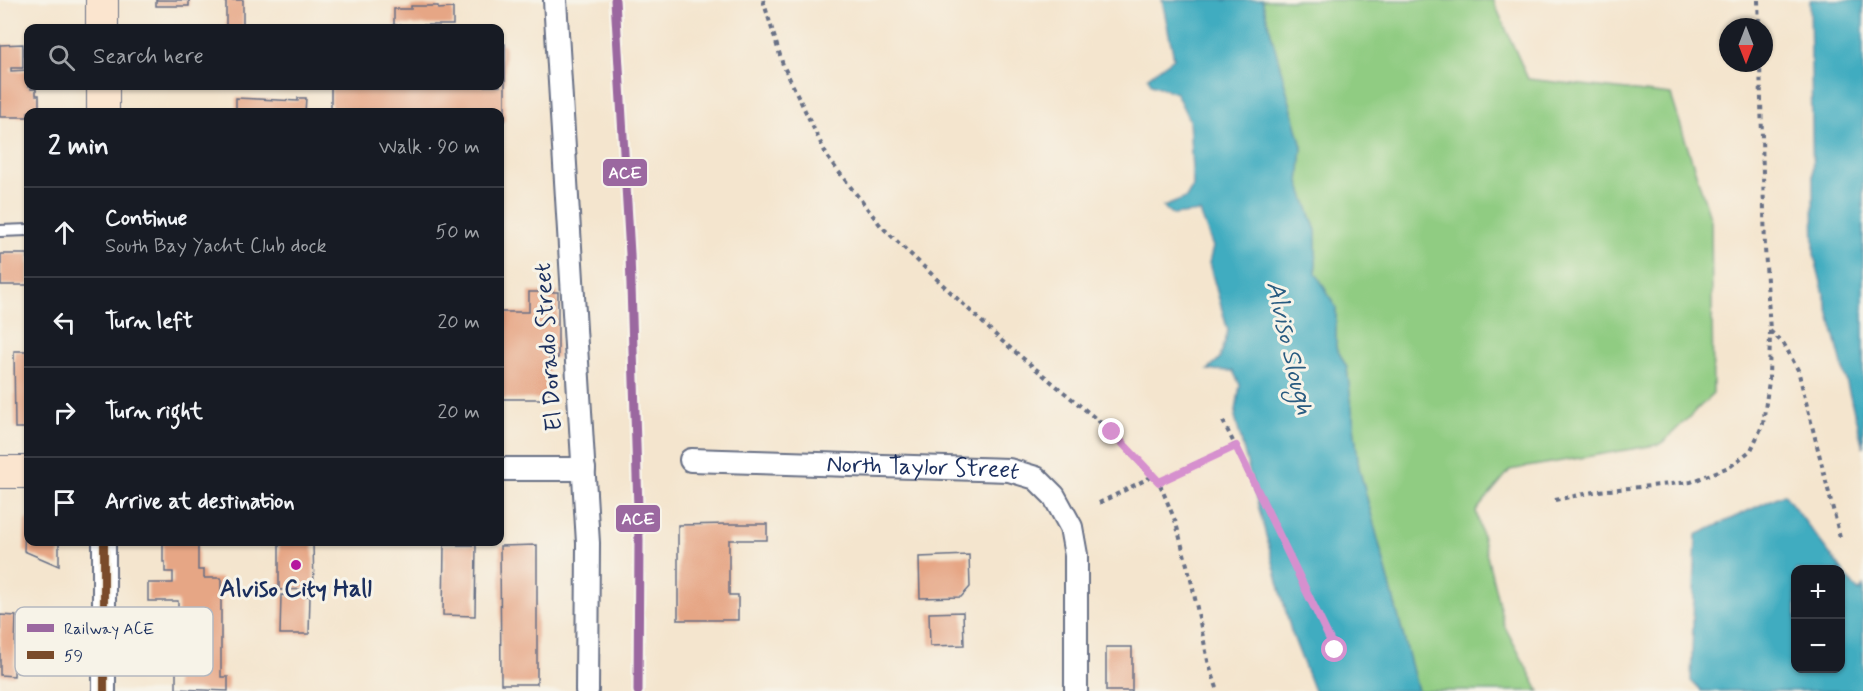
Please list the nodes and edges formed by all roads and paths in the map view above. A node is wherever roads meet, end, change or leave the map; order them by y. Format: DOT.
graph roads {
  1 [pos="102,0"];
  2 [pos="555,0"];
  3 [pos="763,0"];
  4 [pos="1758,0"];
  5 [pos="1759,18"];
  6 [pos="102,24"];
  7 [pos="1760,72"];
  8 [pos="102,90"];
  9 [pos="103,108"];
  10 [pos="24,230"];
  11 [pos="0,231"];
  12 [pos="1770,331"];
  13 [pos="1223,420"];
  14 [pos="1236,446"];
  15 [pos="691,460"];
  16 [pos="504,469"];
  17 [pos="584,469"];
  18 [pos="0,472"];
  19 [pos="24,472"];
  20 [pos="1154,476"];
  21 [pos="1159,482"];
  22 [pos="1555,500"];
  23 [pos="1099,503"];
  24 [pos="1840,537"];
  25 [pos="104,546"];
  26 [pos="104,607"];
  27 [pos="1335,650"];
  28 [pos="586,691"];
  29 [pos="1076,691"];
  30 [pos="1218,691"];
  1 -- 6 [label="main road"];
  2 -- 17 [label="street, El Dorado Street"];
  3 -- 20 [label="path"];
  4 -- 5 [label="path"];
  7 -- 12 [label="path"];
  8 -- 9 [label="main road"];
  10 -- 11 [label="lane"];
  12 -- 22 [label="path"];
  12 -- 24 [label="path"];
  13 -- 14 [label="path"];
  14 -- 21 [label="path"];
  14 -- 27 [label="path"];
  15 -- 29 [label="street, North Taylor Street"];
  16 -- 17 [label="street"];
  17 -- 28 [label="street, El Dorado Street"];
  18 -- 19 [label="main road"];
  20 -- 21 [label="path"];
  20 -- 23 [label="path"];
  21 -- 30 [label="path"];
  25 -- 26 [label="street"];
}
